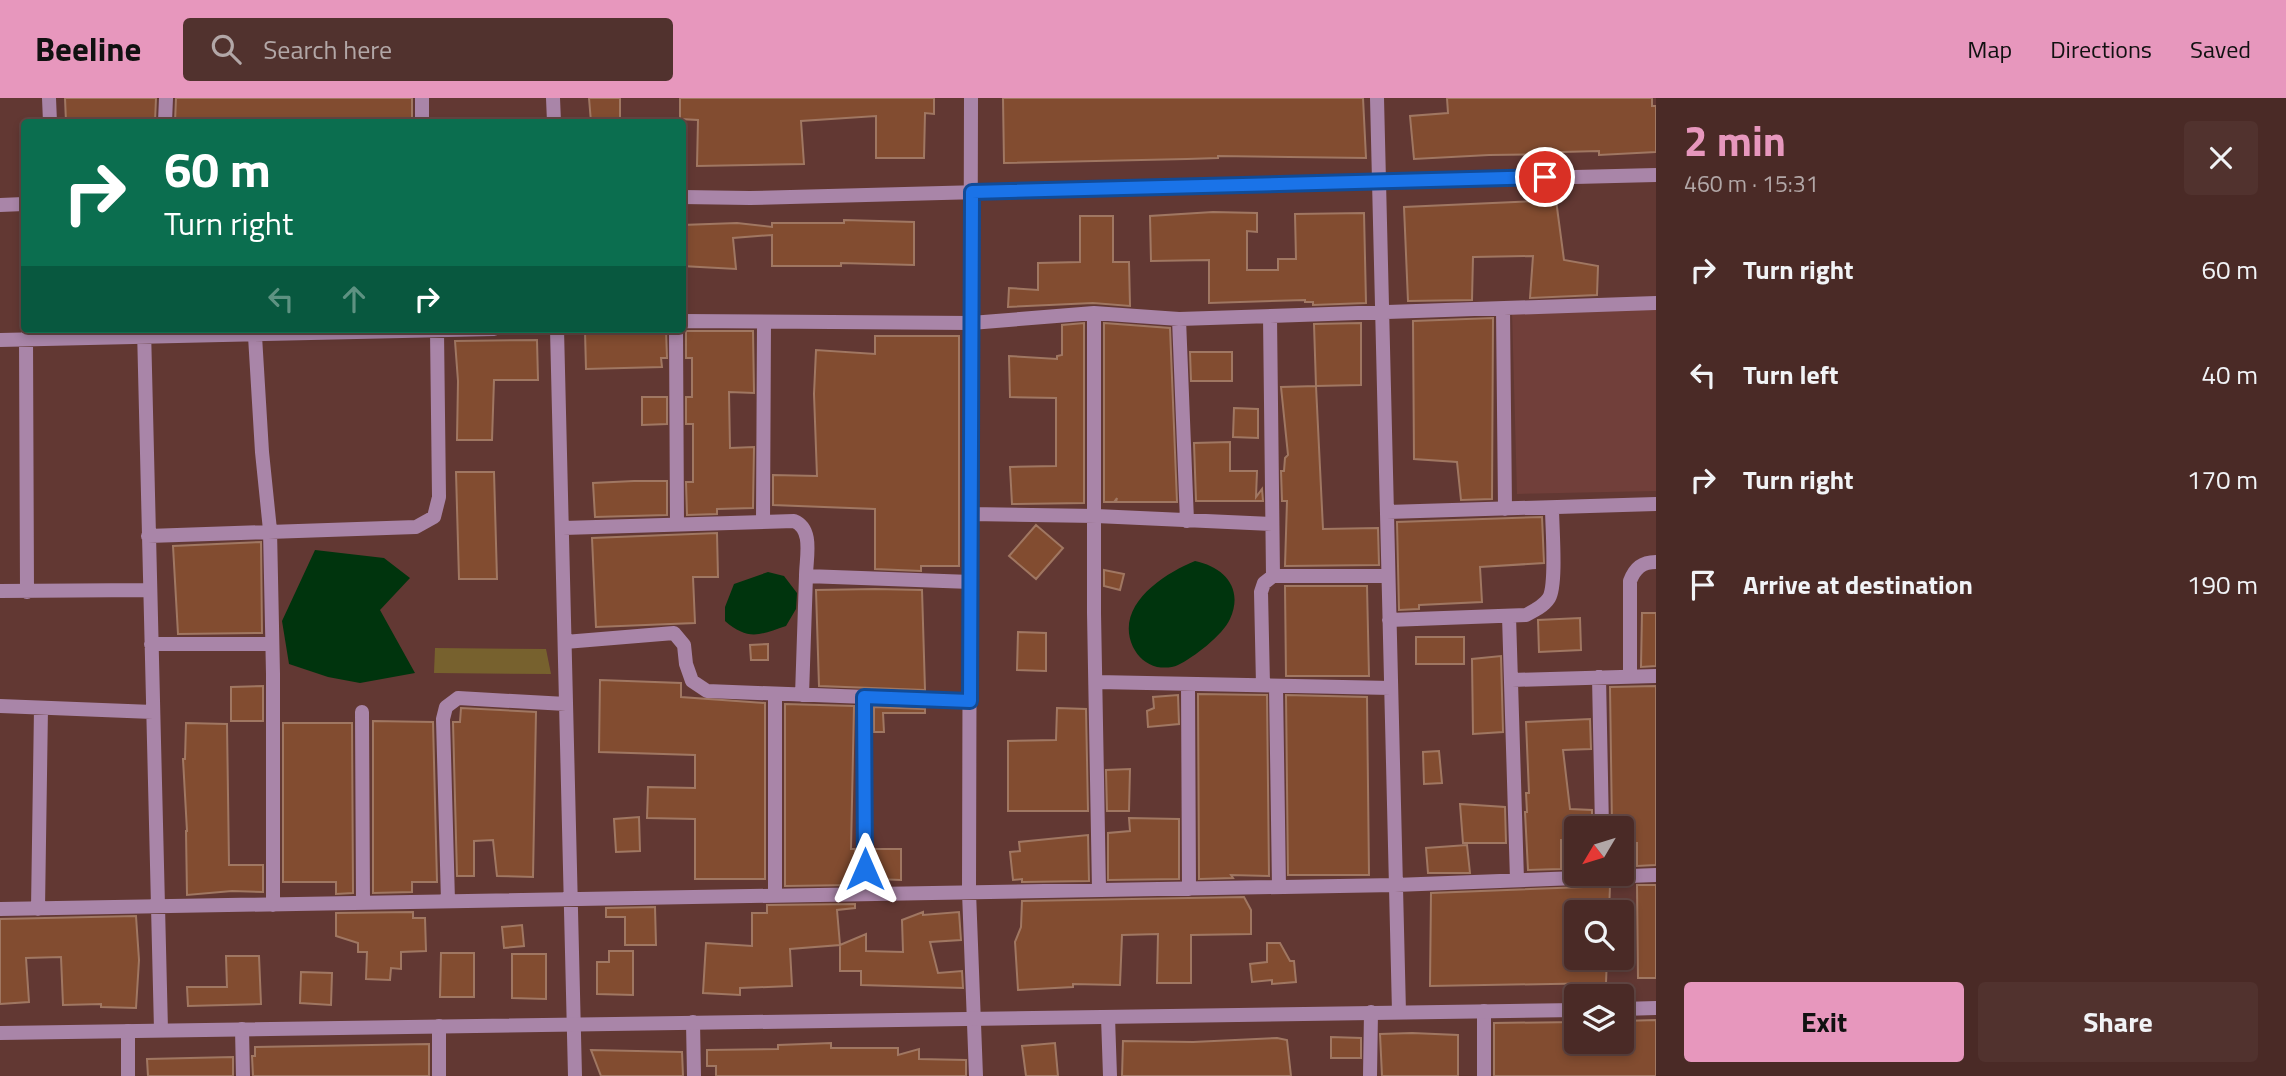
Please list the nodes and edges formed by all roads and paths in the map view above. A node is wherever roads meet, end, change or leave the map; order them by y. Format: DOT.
graph roads {
  1 [pos="49,98"];
  2 [pos="166,98"];
  3 [pos="422,98"];
  4 [pos="553,98"];
  5 [pos="971,98"];
  6 [pos="1377,98"];
  7 [pos="50,119"];
  8 [pos="165,119"];
  9 [pos="422,119"];
  10 [pos="554,119"];
  11 [pos="1656,175"];
  12 [pos="1378,180"];
  13 [pos="972,192"];
  14 [pos="686,197"];
  15 [pos="21,204"];
  16 [pos="0,205"];
  17 [pos="1656,303"];
  18 [pos="1503,309"];
  19 [pos="1381,312"];
  20 [pos="1094,313"];
  21 [pos="1270,316"];
  22 [pos="1179,319"];
  23 [pos="686,321"];
  24 [pos="764,323"];
  25 [pos="971,323"];
  26 [pos="124,333"];
  27 [pos="144,333"];
  28 [pos="172,333"];
  29 [pos="364,333"];
  30 [pos="437,333"];
  31 [pos="557,333"];
  32 [pos="676,333"];
  33 [pos="255,336"];
  34 [pos="26,338"];
  35 [pos="0,340"];
  36 [pos="1656,504"];
  37 [pos="1552,508"];
  38 [pos="1505,509"];
  39 [pos="1387,512"];
  40 [pos="970,514"];
  41 [pos="1096,516"];
  42 [pos="1187,521"];
  43 [pos="762,522"];
  44 [pos="677,524"];
  45 [pos="1272,524"];
  46 [pos="563,528"];
  47 [pos="270,530"];
  48 [pos="148,536"];
  49 [pos="1656,562"];
  50 [pos="806,576"];
  51 [pos="1273,576"];
  52 [pos="1388,576"];
  53 [pos="971,582"];
  54 [pos="149,590"];
  55 [pos="0,592"];
  56 [pos="27,592"];
  57 [pos="1509,616"];
  58 [pos="1389,620"];
  59 [pos="565,642"];
  60 [pos="272,643"];
  61 [pos="151,644"];
  62 [pos="1630,676"];
  63 [pos="1656,676"];
  64 [pos="1599,677"];
  65 [pos="1512,680"];
  66 [pos="1097,682"];
  67 [pos="1188,684"];
  68 [pos="1269,685"];
  69 [pos="1391,688"];
  70 [pos="775,694"];
  71 [pos="803,695"];
  72 [pos="864,697"];
  73 [pos="970,701"];
  74 [pos="566,704"];
  75 [pos="0,706"];
  76 [pos="41,708"];
  77 [pos="153,712"];
  78 [pos="362,712"];
  79 [pos="1602,816"];
  80 [pos="1634,875"];
  81 [pos="1656,875"];
  82 [pos="1564,877"];
  83 [pos="1517,880"];
  84 [pos="1395,885"];
  85 [pos="1279,887"];
  86 [pos="1189,889"];
  87 [pos="1099,890"];
  88 [pos="969,892"];
  89 [pos="865,894"];
  90 [pos="775,895"];
  91 [pos="571,898"];
  92 [pos="447,901"];
  93 [pos="363,903"];
  94 [pos="273,905"];
  95 [pos="157,907"];
  96 [pos="0,909"];
  97 [pos="38,909"];
  98 [pos="1656,1008"];
  99 [pos="1634,1009"];
  100 [pos="1564,1010"];
  101 [pos="1484,1011"];
  102 [pos="1371,1012"];
  103 [pos="1399,1012"];
  104 [pos="1108,1017"];
  105 [pos="975,1018"];
  106 [pos="692,1023"];
  107 [pos="574,1024"];
  108 [pos="439,1026"];
  109 [pos="242,1029"];
  110 [pos="160,1030"];
  111 [pos="128,1031"];
  112 [pos="0,1033"];
  113 [pos="128,1076"];
  114 [pos="243,1076"];
  115 [pos="439,1076"];
  116 [pos="575,1076"];
  117 [pos="694,1076"];
  118 [pos="976,1076"];
  119 [pos="1110,1076"];
  120 [pos="1370,1076"];
  121 [pos="1484,1076"];
  1 -- 7 [label="street"];
  2 -- 8 [label="street"];
  3 -- 9 [label="street"];
  4 -- 10 [label="street"];
  5 -- 13 [label="street"];
  6 -- 12 [label="street"];
  11 -- 12 [label="street"];
  12 -- 13 [label="street"];
  12 -- 19 [label="street"];
  13 -- 14 [label="street"];
  13 -- 25 [label="street"];
  15 -- 16 [label="street"];
  17 -- 18 [label="street"];
  18 -- 19 [label="street"];
  18 -- 38 [label="street"];
  19 -- 21 [label="street"];
  19 -- 39 [label="street"];
  20 -- 22 [label="street"];
  20 -- 25 [label="street"];
  20 -- 41 [label="street"];
  21 -- 22 [label="street"];
  21 -- 45 [label="street"];
  22 -- 42 [label="street"];
  23 -- 24 [label="street"];
  24 -- 25 [label="street"];
  24 -- 43 [label="street"];
  25 -- 40 [label="street"];
  26 -- 34 [label="street"];
  27 -- 48 [label="street"];
  28 -- 33 [label="street"];
  29 -- 33 [label="street"];
  30 -- 47 [label="street"];
  31 -- 46 [label="street"];
  32 -- 44 [label="street"];
  33 -- 47 [label="street"];
  34 -- 35 [label="street"];
  34 -- 56 [label="street"];
  36 -- 37 [label="street"];
  37 -- 38 [label="street"];
  37 -- 57 [label="street"];
  38 -- 39 [label="street"];
  39 -- 52 [label="street"];
  40 -- 41 [label="street"];
  40 -- 53 [label="street"];
  41 -- 42 [label="street"];
  41 -- 66 [label="street"];
  42 -- 45 [label="street"];
  43 -- 44 [label="street"];
  43 -- 50 [label="street"];
  44 -- 46 [label="street"];
  45 -- 51 [label="street"];
  46 -- 59 [label="street"];
  47 -- 48 [label="street"];
  47 -- 60 [label="street"];
  48 -- 54 [label="street"];
  49 -- 62 [label="street"];
  50 -- 53 [label="street"];
  50 -- 71 [label="street"];
  51 -- 52 [label="street"];
  51 -- 68 [label="street"];
  52 -- 58 [label="street"];
  53 -- 73 [label="street"];
  54 -- 56 [label="street"];
  54 -- 61 [label="street"];
  55 -- 56 [label="street"];
  57 -- 58 [label="street"];
  57 -- 65 [label="street"];
  58 -- 69 [label="street"];
  59 -- 70 [label="street"];
  59 -- 74 [label="street"];
  60 -- 61 [label="street"];
  60 -- 94 [label="street"];
  61 -- 77 [label="street"];
  62 -- 63 [label="street"];
  62 -- 64 [label="street"];
  64 -- 65 [label="street"];
  64 -- 79 [label="street"];
  65 -- 83 [label="street"];
  66 -- 67 [label="street"];
  66 -- 87 [label="street"];
  67 -- 68 [label="street"];
  67 -- 86 [label="street"];
  68 -- 69 [label="street"];
  68 -- 85 [label="street"];
  69 -- 84 [label="street"];
  70 -- 71 [label="street"];
  70 -- 90 [label="street"];
  71 -- 72 [label="street"];
  72 -- 73 [label="street"];
  72 -- 89 [label="street"];
  73 -- 88 [label="street"];
  74 -- 91 [label="street"];
  74 -- 92 [label="street"];
  75 -- 76 [label="street"];
  76 -- 77 [label="street"];
  76 -- 97 [label="street"];
  77 -- 95 [label="street"];
  78 -- 93 [label="street"];
  80 -- 81 [label="street"];
  82 -- 83 [label="street"];
  83 -- 84 [label="street"];
  84 -- 85 [label="street"];
  84 -- 103 [label="street"];
  85 -- 86 [label="street"];
  86 -- 87 [label="street"];
  87 -- 88 [label="street"];
  88 -- 89 [label="street"];
  88 -- 105 [label="street"];
  89 -- 90 [label="street"];
  90 -- 91 [label="street"];
  91 -- 92 [label="street"];
  91 -- 107 [label="street"];
  92 -- 93 [label="street"];
  93 -- 94 [label="street"];
  94 -- 95 [label="street"];
  95 -- 97 [label="street"];
  95 -- 110 [label="street"];
  96 -- 97 [label="street"];
  98 -- 99 [label="street"];
  100 -- 101 [label="street"];
  101 -- 103 [label="street"];
  101 -- 121 [label="street"];
  102 -- 103 [label="street"];
  102 -- 104 [label="street"];
  102 -- 120 [label="street"];
  104 -- 105 [label="street"];
  104 -- 119 [label="street"];
  105 -- 106 [label="street"];
  105 -- 118 [label="street"];
  106 -- 107 [label="street"];
  106 -- 117 [label="street"];
  107 -- 108 [label="street"];
  107 -- 116 [label="street"];
  108 -- 109 [label="street"];
  108 -- 115 [label="street"];
  109 -- 110 [label="street"];
  109 -- 114 [label="street"];
  110 -- 111 [label="street"];
  111 -- 112 [label="street"];
  111 -- 113 [label="street"];
}
